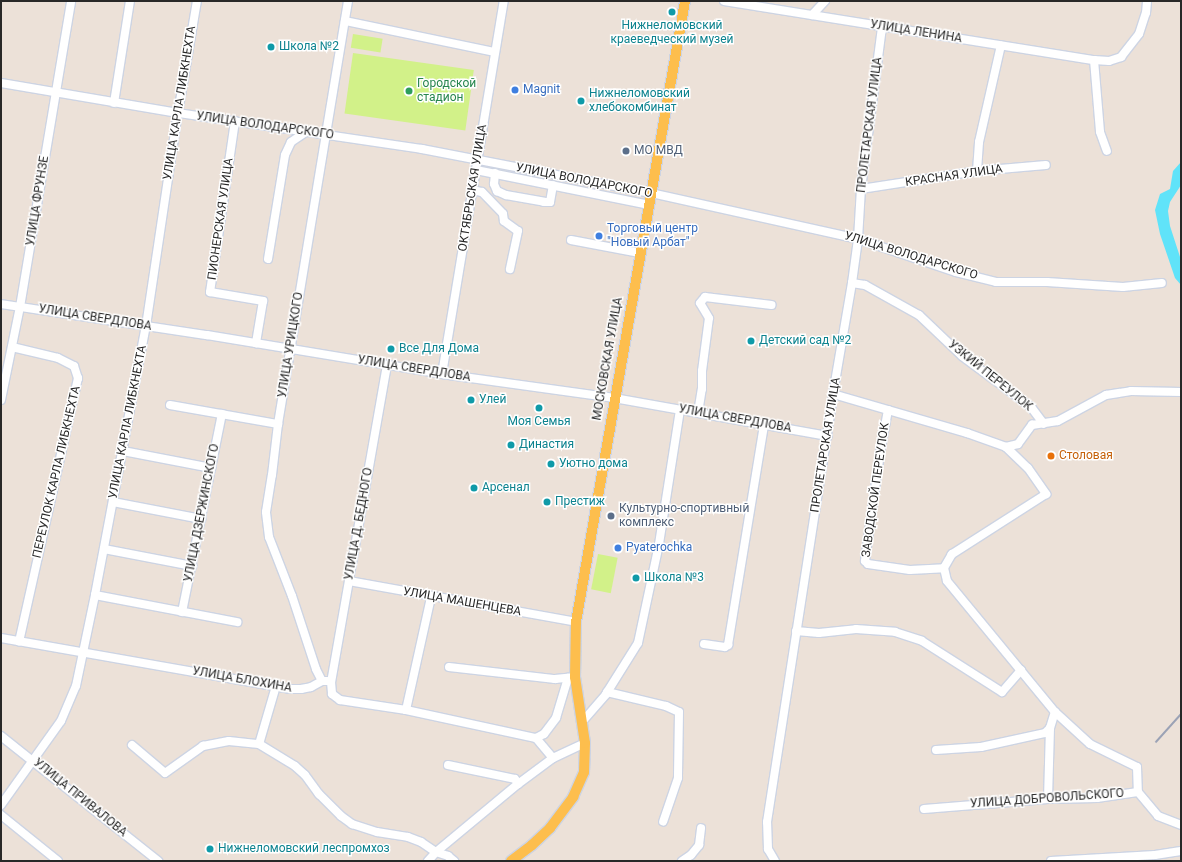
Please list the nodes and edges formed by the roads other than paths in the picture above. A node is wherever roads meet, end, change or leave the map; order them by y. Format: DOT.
graph roads {
  1 [pos="71,1"];
  2 [pos="130,1"];
  3 [pos="197,1"];
  4 [pos="348,1"];
  5 [pos="504,1"];
  6 [pos="685,1"];
  7 [pos="724,1"];
  8 [pos="825,1"];
  9 [pos="1146,1"];
  10 [pos="812,15"];
  11 [pos="345,21"];
  12 [pos="882,27"];
  13 [pos="1001,45"];
  14 [pos="495,52"];
  15 [pos="1094,60"];
  16 [pos="1,83"];
  17 [pos="55,92"];
  18 [pos="114,103"];
  19 [pos="178,113"];
  20 [pos="234,121"];
  21 [pos="306,132"];
  22 [pos="325,135"];
  23 [pos="1107,151"];
  24 [pos="478,160"];
  25 [pos="1046,165"];
  26 [pos="476,170"];
  27 [pos="977,171"];
  28 [pos="495,173"];
  29 [pos="554,185"];
  30 [pos="861,189"];
  31 [pos="473,190"];
  32 [pos="651,193"];
  33 [pos="649,205"];
  34 [pos="858,239"];
  35 [pos="571,240"];
  36 [pos="640,253"];
  37 [pos="268,259"];
  38 [pos="510,269"];
  39 [pos="852,283"];
  40 [pos="1162,283"];
  41 [pos="1,304"];
  42 [pos="772,304"];
  43 [pos="20,307"];
  44 [pos="146,326"];
  45 [pos="256,343"];
  46 [pos="12,347"];
  47 [pos="290,350"];
  48 [pos="387,365"];
  49 [pos="442,374"];
  50 [pos="1181,392"];
  51 [pos="833,394"];
  52 [pos="614,398"];
  53 [pos="1,400"];
  54 [pos="170,405"];
  55 [pos="680,410"];
  56 [pos="888,410"];
  57 [pos="698,413"];
  58 [pos="222,414"];
  59 [pos="278,424"];
  60 [pos="764,424"];
  61 [pos="1044,424"];
  62 [pos="828,436"];
  63 [pos="1006,447"];
  64 [pos="123,451"];
  65 [pos="211,468"];
  66 [pos="113,502"];
  67 [pos="201,519"];
  68 [pos="104,549"];
  69 [pos="192,566"];
  70 [pos="944,568"];
  71 [pos="349,581"];
  72 [pos="95,595"];
  73 [pos="430,596"];
  74 [pos="182,612"];
  75 [pos="237,622"];
  76 [pos="576,622"];
  77 [pos="796,631"];
  78 [pos="1,638"];
  79 [pos="19,641"];
  80 [pos="704,644"];
  81 [pos="83,652"];
  82 [pos="449,667"];
  83 [pos="1021,670"];
  84 [pos="571,678"];
  85 [pos="322,681"];
  86 [pos="331,682"];
  87 [pos="276,686"];
  88 [pos="608,692"];
  89 [pos="406,710"];
  90 [pos="1055,712"];
  91 [pos="582,722"];
  92 [pos="1050,728"];
  93 [pos="1,736"];
  94 [pos="536,738"];
  95 [pos="585,743"];
  96 [pos="259,744"];
  97 [pos="132,745"];
  98 [pos="936,750"];
  99 [pos="553,758"];
  100 [pos="32,760"];
  101 [pos="448,765"];
  102 [pos="518,784"];
  103 [pos="1138,792"];
  104 [pos="1048,799"];
  105 [pos="1,805"];
  106 [pos="924,809"];
  107 [pos="1,815"];
  108 [pos="663,822"];
  109 [pos="1181,825"];
  110 [pos="701,828"];
  111 [pos="1181,851"];
  112 [pos="436,852"];
  113 [pos="58,861"];
  114 [pos="158,861"];
  115 [pos="428,861"];
  116 [pos="454,861"];
  117 [pos="511,861"];
  118 [pos="682,861"];
  119 [pos="775,861"];
  120 [pos="1051,861"];
  1 -- 17 [label="street, УЛИЦА ФРУНЗЕ"];
  2 -- 18 [label="street"];
  3 -- 19 [label="street, УЛИЦА КАРЛА ЛИБКНЕХТА"];
  4 -- 11 [label="street, УЛИЦА УРИЦКОГО"];
  5 -- 14 [label="street, ОКТЯБРЬСКАЯ УЛИЦА"];
  6 -- 32 [label="main road, МОСКОВСКАЯ УЛИЦА"];
  7 -- 10 [label="street, УЛИЦА ЛЕНИНА"];
  8 -- 10 [label="street"];
  9 -- 15 [label="street, УЛИЦА ЛЕНИНА"];
  10 -- 12 [label="street, УЛИЦА ЛЕНИНА"];
  11 -- 14 [label="street"];
  11 -- 22 [label="street, УЛИЦА УРИЦКОГО"];
  12 -- 13 [label="street, УЛИЦА ЛЕНИНА"];
  12 -- 30 [label="street, ПРОЛЕТАРСКАЯ УЛИЦА"];
  13 -- 15 [label="street, УЛИЦА ЛЕНИНА"];
  13 -- 27 [label="street"];
  14 -- 24 [label="street, ОКТЯБРЬСКАЯ УЛИЦА"];
  15 -- 23 [label="street"];
  16 -- 17 [label="street, УЛИЦА ВОЛОДАРСКОГО"];
  17 -- 18 [label="street, УЛИЦА ВОЛОДАРСКОГО"];
  17 -- 43 [label="street, УЛИЦА ФРУНЗЕ"];
  18 -- 19 [label="street, УЛИЦА ВОЛОДАРСКОГО"];
  19 -- 20 [label="street, УЛИЦА ВОЛОДАРСКОГО"];
  19 -- 44 [label="street, УЛИЦА КАРЛА ЛИБКНЕХТА"];
  20 -- 21 [label="street, УЛИЦА ВОЛОДАРСКОГО"];
  20 -- 45 [label="street, ПИОНЕРСКАЯ УЛИЦА"];
  21 -- 22 [label="street, УЛИЦА ВОЛОДАРСКОГО"];
  21 -- 37 [label="street"];
  22 -- 24 [label="street, УЛИЦА ВОЛОДАРСКОГО"];
  22 -- 47 [label="street, УЛИЦА УРИЦКОГО"];
  24 -- 26 [label="street, ОКТЯБРЬСКАЯ УЛИЦА"];
  24 -- 32 [label="street, УЛИЦА ВОЛОДАРСКОГО"];
  25 -- 27 [label="street, КРАСНАЯ УЛИЦА"];
  26 -- 28 [label="street"];
  26 -- 31 [label="street, ОКТЯБРЬСКАЯ УЛИЦА"];
  27 -- 30 [label="street, КРАСНАЯ УЛИЦА"];
  28 -- 29 [label="street"];
  28 -- 29 [label="street"];
  29 -- 33 [label="street"];
  30 -- 34 [label="street, ПРОЛЕТАРСКАЯ УЛИЦА"];
  31 -- 38 [label="street"];
  31 -- 49 [label="street, ОКТЯБРЬСКАЯ УЛИЦА"];
  32 -- 33 [label="main road, МОСКОВСКАЯ УЛИЦА"];
  32 -- 34 [label="street, УЛИЦА ВОЛОДАРСКОГО"];
  33 -- 36 [label="main road, МОСКОВСКАЯ УЛИЦА"];
  34 -- 39 [label="street, ПРОЛЕТАРСКАЯ УЛИЦА"];
  34 -- 40 [label="street, УЛИЦА ВОЛОДАРСКОГО"];
  35 -- 36 [label="street"];
  36 -- 52 [label="main road, МОСКОВСКАЯ УЛИЦА"];
  39 -- 51 [label="street, ПРОЛЕТАРСКАЯ УЛИЦА"];
  39 -- 61 [label="street, УЗКИЙ ПЕРЕУЛОК"];
  41 -- 43 [label="street, УЛИЦА СВЕРДЛОВА"];
  42 -- 57 [label="street"];
  43 -- 44 [label="street, УЛИЦА СВЕРДЛОВА"];
  43 -- 46 [label="street, УЛИЦА ФРУНЗЕ"];
  44 -- 45 [label="street, УЛИЦА СВЕРДЛОВА"];
  44 -- 64 [label="street, УЛИЦА КАРЛА ЛИБКНЕХТА"];
  45 -- 47 [label="street, УЛИЦА СВЕРДЛОВА"];
  46 -- 53 [label="street, УЛИЦА ФРУНЗЕ"];
  46 -- 79 [label="street, ПЕРЕУЛОК КАРЛА ЛИБКНЕХТА"];
  47 -- 48 [label="street, УЛИЦА СВЕРДЛОВА"];
  47 -- 59 [label="street, УЛИЦА УРИЦКОГО"];
  48 -- 49 [label="street, УЛИЦА СВЕРДЛОВА"];
  48 -- 71 [label="street, УЛИЦА Д. БЕДНОГО"];
  49 -- 52 [label="street, УЛИЦА СВЕРДЛОВА"];
  50 -- 61 [label="street"];
  51 -- 56 [label="street"];
  51 -- 62 [label="street, ПРОЛЕТАРСКАЯ УЛИЦА"];
  52 -- 55 [label="street, УЛИЦА СВЕРДЛОВА"];
  52 -- 76 [label="main road, МОСКОВСКАЯ УЛИЦА"];
  54 -- 58 [label="street"];
  55 -- 57 [label="street, УЛИЦА СВЕРДЛОВА"];
  55 -- 88 [label="street"];
  56 -- 63 [label="street"];
  56 -- 70 [label="street, ЗАВОДСКОЙ ПЕРЕУЛОК"];
  57 -- 60 [label="street, УЛИЦА СВЕРДЛОВА"];
  58 -- 59 [label="street"];
  58 -- 65 [label="street, УЛИЦА ДЗЕРЖИНСКОГО"];
  59 -- 85 [label="street, УЛИЦА УРИЦКОГО"];
  60 -- 62 [label="street, УЛИЦА СВЕРДЛОВА"];
  60 -- 80 [label="street"];
  61 -- 63 [label="street"];
  62 -- 77 [label="street, ПРОЛЕТАРСКАЯ УЛИЦА"];
  63 -- 70 [label="street"];
  64 -- 65 [label="street"];
  64 -- 66 [label="street, УЛИЦА КАРЛА ЛИБКНЕХТА"];
  65 -- 67 [label="street, УЛИЦА ДЗЕРЖИНСКОГО"];
  66 -- 67 [label="street"];
  66 -- 68 [label="street, УЛИЦА КАРЛА ЛИБКНЕХТА"];
  67 -- 69 [label="street, УЛИЦА ДЗЕРЖИНСКОГО"];
  68 -- 69 [label="street"];
  68 -- 72 [label="street, УЛИЦА КАРЛА ЛИБКНЕХТА"];
  69 -- 74 [label="street, УЛИЦА ДЗЕРЖИНСКОГО"];
  70 -- 83 [label="street"];
  71 -- 73 [label="street, УЛИЦА МАШЕНЦЕВА"];
  71 -- 86 [label="street, УЛИЦА Д. БЕДНОГО"];
  72 -- 74 [label="street"];
  72 -- 81 [label="street, УЛИЦА КАРЛА ЛИБКНЕХТА"];
  73 -- 76 [label="street, УЛИЦА МАШЕНЦЕВА"];
  73 -- 89 [label="street"];
  74 -- 75 [label="street"];
  76 -- 84 [label="main road, МОСКОВСКАЯ УЛИЦА"];
  77 -- 83 [label="street"];
  77 -- 119 [label="street, ПРОЛЕТАРСКАЯ УЛИЦА"];
  78 -- 79 [label="street, УЛИЦА БЛОХИНА"];
  79 -- 81 [label="street, УЛИЦА БЛОХИНА"];
  81 -- 87 [label="street, УЛИЦА БЛОХИНА"];
  81 -- 100 [label="street, УЛИЦА КАРЛА ЛИБКНЕХТА"];
  82 -- 84 [label="street"];
  83 -- 90 [label="street"];
  84 -- 91 [label="main road, МОСКОВСКАЯ УЛИЦА"];
  84 -- 94 [label="street"];
  85 -- 86 [label="street, УЛИЦА БЛОХИНА"];
  85 -- 87 [label="street, УЛИЦА БЛОХИНА"];
  86 -- 89 [label="street"];
  87 -- 96 [label="street"];
  88 -- 91 [label="street"];
  88 -- 108 [label="street"];
  89 -- 94 [label="street"];
  90 -- 92 [label="street"];
  90 -- 103 [label="street"];
  91 -- 95 [label="main road, МОСКОВСКАЯ УЛИЦА"];
  92 -- 98 [label="street"];
  92 -- 104 [label="street"];
  93 -- 100 [label="street, УЛИЦА ПРИВАЛОВА"];
  94 -- 99 [label="street"];
  95 -- 99 [label="street"];
  95 -- 117 [label="main road, МОСКОВСКАЯ УЛИЦА"];
  96 -- 97 [label="street"];
  96 -- 112 [label="street"];
  99 -- 102 [label="street"];
  100 -- 105 [label="street, УЛИЦА КАРЛА ЛИБКНЕХТА"];
  100 -- 114 [label="street, УЛИЦА ПРИВАЛОВА"];
  101 -- 102 [label="street"];
  102 -- 112 [label="street"];
  103 -- 104 [label="street, УЛИЦА ДОБРОВОЛЬСКОГО"];
  103 -- 109 [label="street, УЛИЦА ДОБРОВОЛЬСКОГО"];
  104 -- 106 [label="street, УЛИЦА ДОБРОВОЛЬСКОГО"];
  107 -- 113 [label="street"];
  110 -- 118 [label="street"];
  111 -- 120 [label="street"];
  112 -- 115 [label="street"];
  112 -- 116 [label="street"];
}
